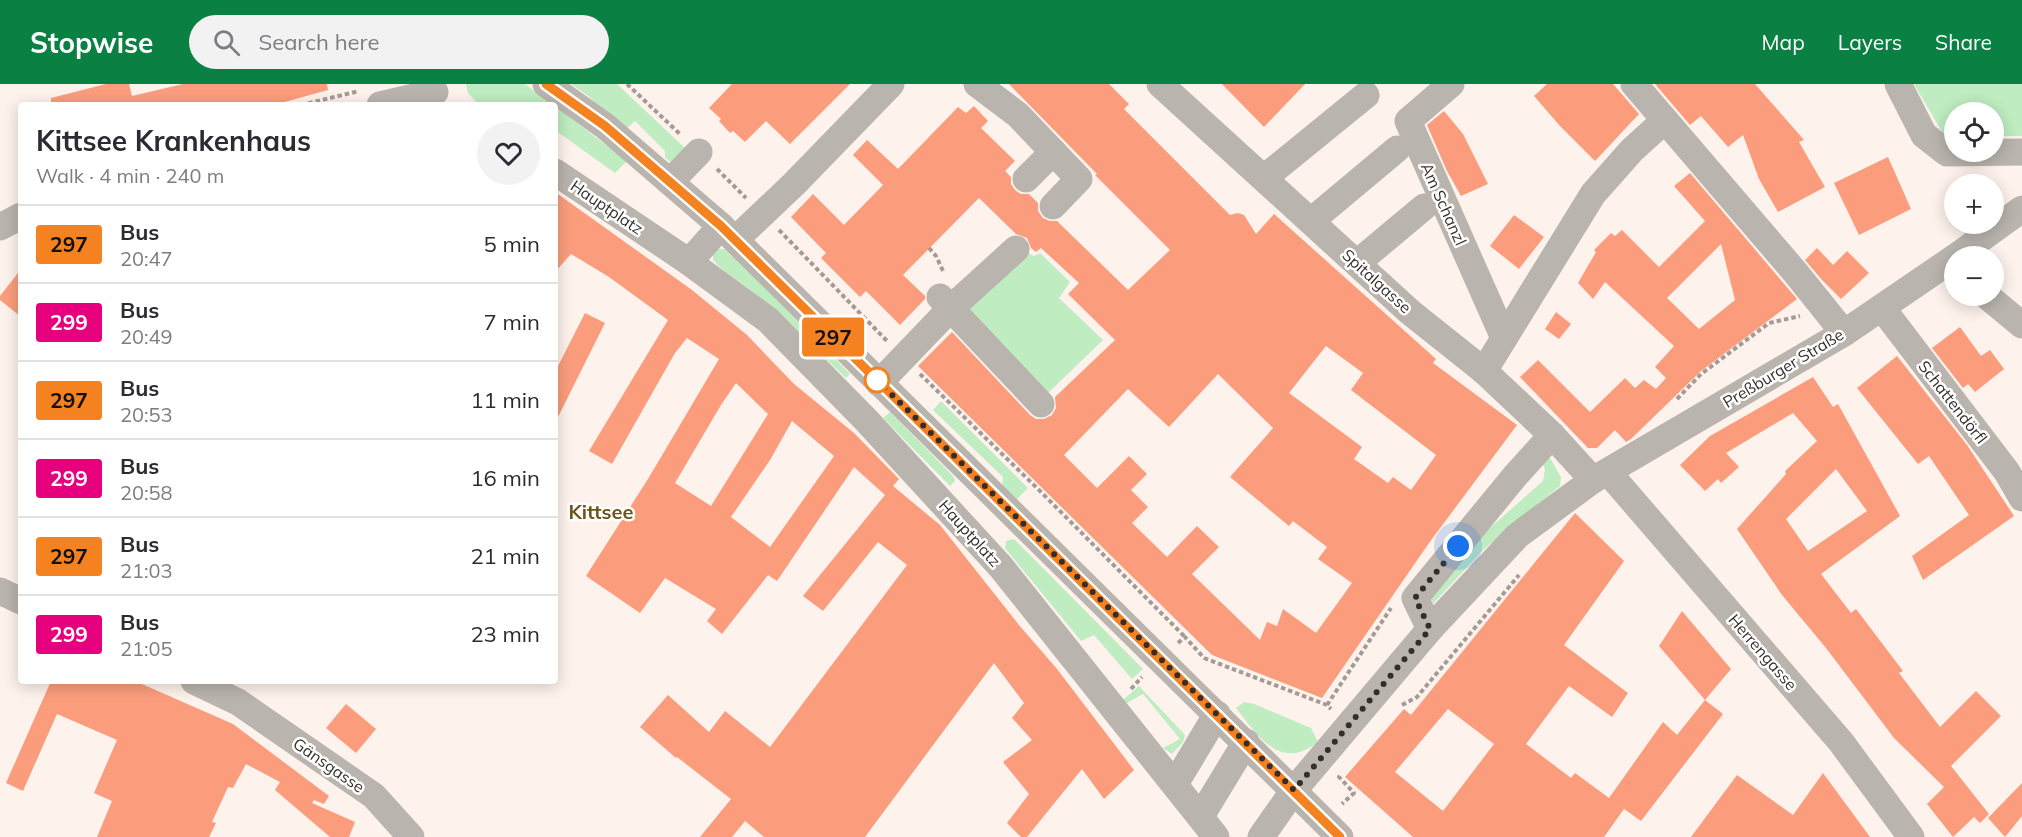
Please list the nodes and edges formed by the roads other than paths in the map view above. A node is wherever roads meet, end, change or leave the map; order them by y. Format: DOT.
graph roads {
  1 [pos="546,84"];
  2 [pos="891,84"];
  3 [pos="977,84"];
  4 [pos="1160,84"];
  5 [pos="1451,84"];
  6 [pos="1634,84"];
  7 [pos="1898,84"];
  8 [pos="444,94"];
  9 [pos="1366,95"];
  10 [pos="373,97"];
  11 [pos="1664,121"];
  12 [pos="1397,148"];
  13 [pos="699,152"];
  14 [pos="1053,152"];
  15 [pos="2022,152"];
  16 [pos="558,174"];
  17 [pos="1263,178"];
  18 [pos="1026,179"];
  19 [pos="669,182"];
  20 [pos="1053,206"];
  21 [pos="1424,207"];
  22 [pos="2022,209"];
  23 [pos="18,218"];
  24 [pos="1311,221"];
  25 [pos="0,227"];
  26 [pos="728,233"];
  27 [pos="1972,246"];
  28 [pos="1016,249"];
  29 [pos="689,262"];
  30 [pos="1357,263"];
  31 [pos="1944,267"];
  32 [pos="945,302"];
  33 [pos="1999,306"];
  34 [pos="1882,309"];
  35 [pos="2022,325"];
  36 [pos="1844,333"];
  37 [pos="1504,338"];
  38 [pos="1484,371"];
  39 [pos="879,383"];
  40 [pos="1041,404"];
  41 [pos="1552,435"];
  42 [pos="1600,476"];
  43 [pos="2022,498"];
  44 [pos="0,591"];
  45 [pos="18,600"];
  46 [pos="1430,629"];
  47 [pos="206,684"];
  48 [pos="235,691"];
  49 [pos="1216,714"];
  50 [pos="1246,742"];
  51 [pos="1175,784"];
  52 [pos="1294,790"];
  53 [pos="1209,827"];
  54 [pos="1332,829"];
  55 [pos="411,837"];
  56 [pos="1261,837"];
  57 [pos="1911,837"];
  1 -- 19 [label="street"];
  2 -- 26 [label="street"];
  3 -- 14 [label="street"];
  4 -- 17 [label="street, Spitalgasse"];
  5 -- 37 [label="street, Am Schanzl"];
  6 -- 11 [label="street"];
  7 -- 15 [label="street"];
  8 -- 10 [label="street"];
  9 -- 17 [label="street"];
  11 -- 36 [label="street"];
  11 -- 37 [label="street"];
  12 -- 24 [label="street"];
  13 -- 19 [label="street"];
  14 -- 18 [label="street"];
  14 -- 20 [label="street"];
  16 -- 29 [label="street, Hauptplatz"];
  17 -- 24 [label="street, Spitalgasse"];
  19 -- 26 [label="street"];
  21 -- 30 [label="street"];
  22 -- 27 [label="street, Preßburger Straße"];
  23 -- 25 [label="street"];
  24 -- 30 [label="street, Spitalgasse"];
  26 -- 29 [label="street"];
  26 -- 39 [label="street"];
  28 -- 32 [label="street"];
  29 -- 51 [label="street, Hauptplatz"];
  30 -- 38 [label="street, Spitalgasse"];
  31 -- 34 [label="street, Preßburger Straße"];
  32 -- 39 [label="street"];
  32 -- 40 [label="street"];
  33 -- 35 [label="street"];
  34 -- 36 [label="street, Preßburger Straße"];
  34 -- 43 [label="street, Schattendörfl"];
  36 -- 42 [label="street, Preßburger Straße"];
  37 -- 38 [label="street"];
  38 -- 41 [label="street, Spitalgasse"];
  39 -- 49 [label="street"];
  41 -- 42 [label="street, Spitalgasse"];
  41 -- 46 [label="street"];
  42 -- 46 [label="street, Preßburger Straße"];
  42 -- 57 [label="street, Herrengasse"];
  44 -- 45 [label="street"];
  46 -- 52 [label="street, Preßburger Straße"];
  47 -- 48 [label="street, Gänsgasse"];
  48 -- 55 [label="street, Gänsgasse"];
  49 -- 50 [label="street"];
  49 -- 51 [label="street"];
  50 -- 52 [label="street"];
  50 -- 53 [label="street"];
  51 -- 53 [label="street, Hauptplatz"];
  52 -- 54 [label="street"];
  52 -- 56 [label="street"];
}
